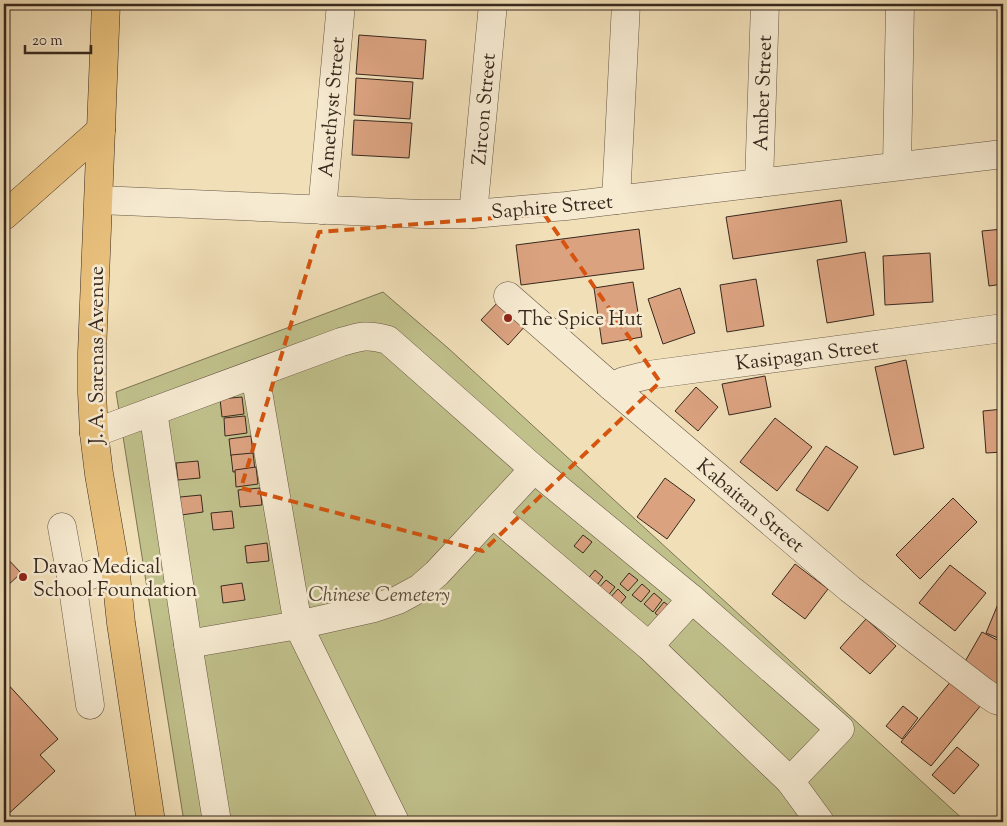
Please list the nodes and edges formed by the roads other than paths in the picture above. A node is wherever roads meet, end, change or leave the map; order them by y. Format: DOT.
graph roads {
  1 [pos="106,4"];
  2 [pos="341,4"];
  3 [pos="493,4"];
  4 [pos="626,4"];
  5 [pos="765,4"];
  6 [pos="900,4"];
  7 [pos="101,130"];
  8 [pos="1003,154"];
  9 [pos="898,166"];
  10 [pos="758,183"];
  11 [pos="99,200"];
  12 [pos="616,200"];
  13 [pos="322,210"];
  14 [pos="473,214"];
  15 [pos="4,216"];
  16 [pos="508,296"];
  17 [pos="1003,328"];
  18 [pos="255,374"];
  19 [pos="612,387"];
  20 [pos="154,411"];
  21 [pos="94,433"];
  22 [pos="534,469"];
  23 [pos="492,514"];
  24 [pos="62,527"];
  25 [pos="114,566"];
  26 [pos="72,582"];
  27 [pos="692,599"];
  28 [pos="298,625"];
  29 [pos="188,644"];
  30 [pos="649,646"];
  31 [pos="1003,702"];
  32 [pos="90,704"];
  33 [pos="790,781"];
  34 [pos="151,822"];
  35 [pos="217,822"];
  36 [pos="394,822"];
  37 [pos="820,822"];
  1 -- 7 [label="main road, J. A. Sarenas Avenue"];
  2 -- 13 [label="street, Amethyst Street"];
  3 -- 14 [label="street, Zircon Street"];
  4 -- 12 [label="street"];
  5 -- 10 [label="street, Amber Street"];
  6 -- 9 [label="street"];
  7 -- 11 [label="main road, J. A. Sarenas Avenue"];
  7 -- 15 [label="main road"];
  8 -- 9 [label="street, Saphire Street"];
  9 -- 10 [label="street, Saphire Street"];
  10 -- 12 [label="street, Saphire Street"];
  11 -- 13 [label="street, Saphire Street"];
  11 -- 21 [label="main road, J. A. Sarenas Avenue"];
  12 -- 14 [label="street, Saphire Street"];
  13 -- 14 [label="street, Saphire Street"];
  16 -- 19 [label="street, Kabaitan Street"];
  17 -- 19 [label="street, Kasipagan Street"];
  18 -- 20 [label="street"];
  18 -- 22 [label="street"];
  18 -- 28 [label="street"];
  19 -- 31 [label="street, Kabaitan Street"];
  20 -- 21 [label="street"];
  20 -- 29 [label="street"];
  21 -- 25 [label="main road, J. A. Sarenas Avenue"];
  22 -- 23 [label="street"];
  22 -- 27 [label="street"];
  23 -- 28 [label="street"];
  23 -- 30 [label="street"];
  24 -- 26 [label="street"];
  25 -- 26 [label="street"];
  25 -- 34 [label="main road, J. A. Sarenas Avenue"];
  26 -- 32 [label="street"];
  27 -- 30 [label="street"];
  27 -- 33 [label="street"];
  28 -- 29 [label="street"];
  28 -- 36 [label="street"];
  29 -- 35 [label="street"];
  30 -- 33 [label="street"];
  33 -- 37 [label="street"];
}
